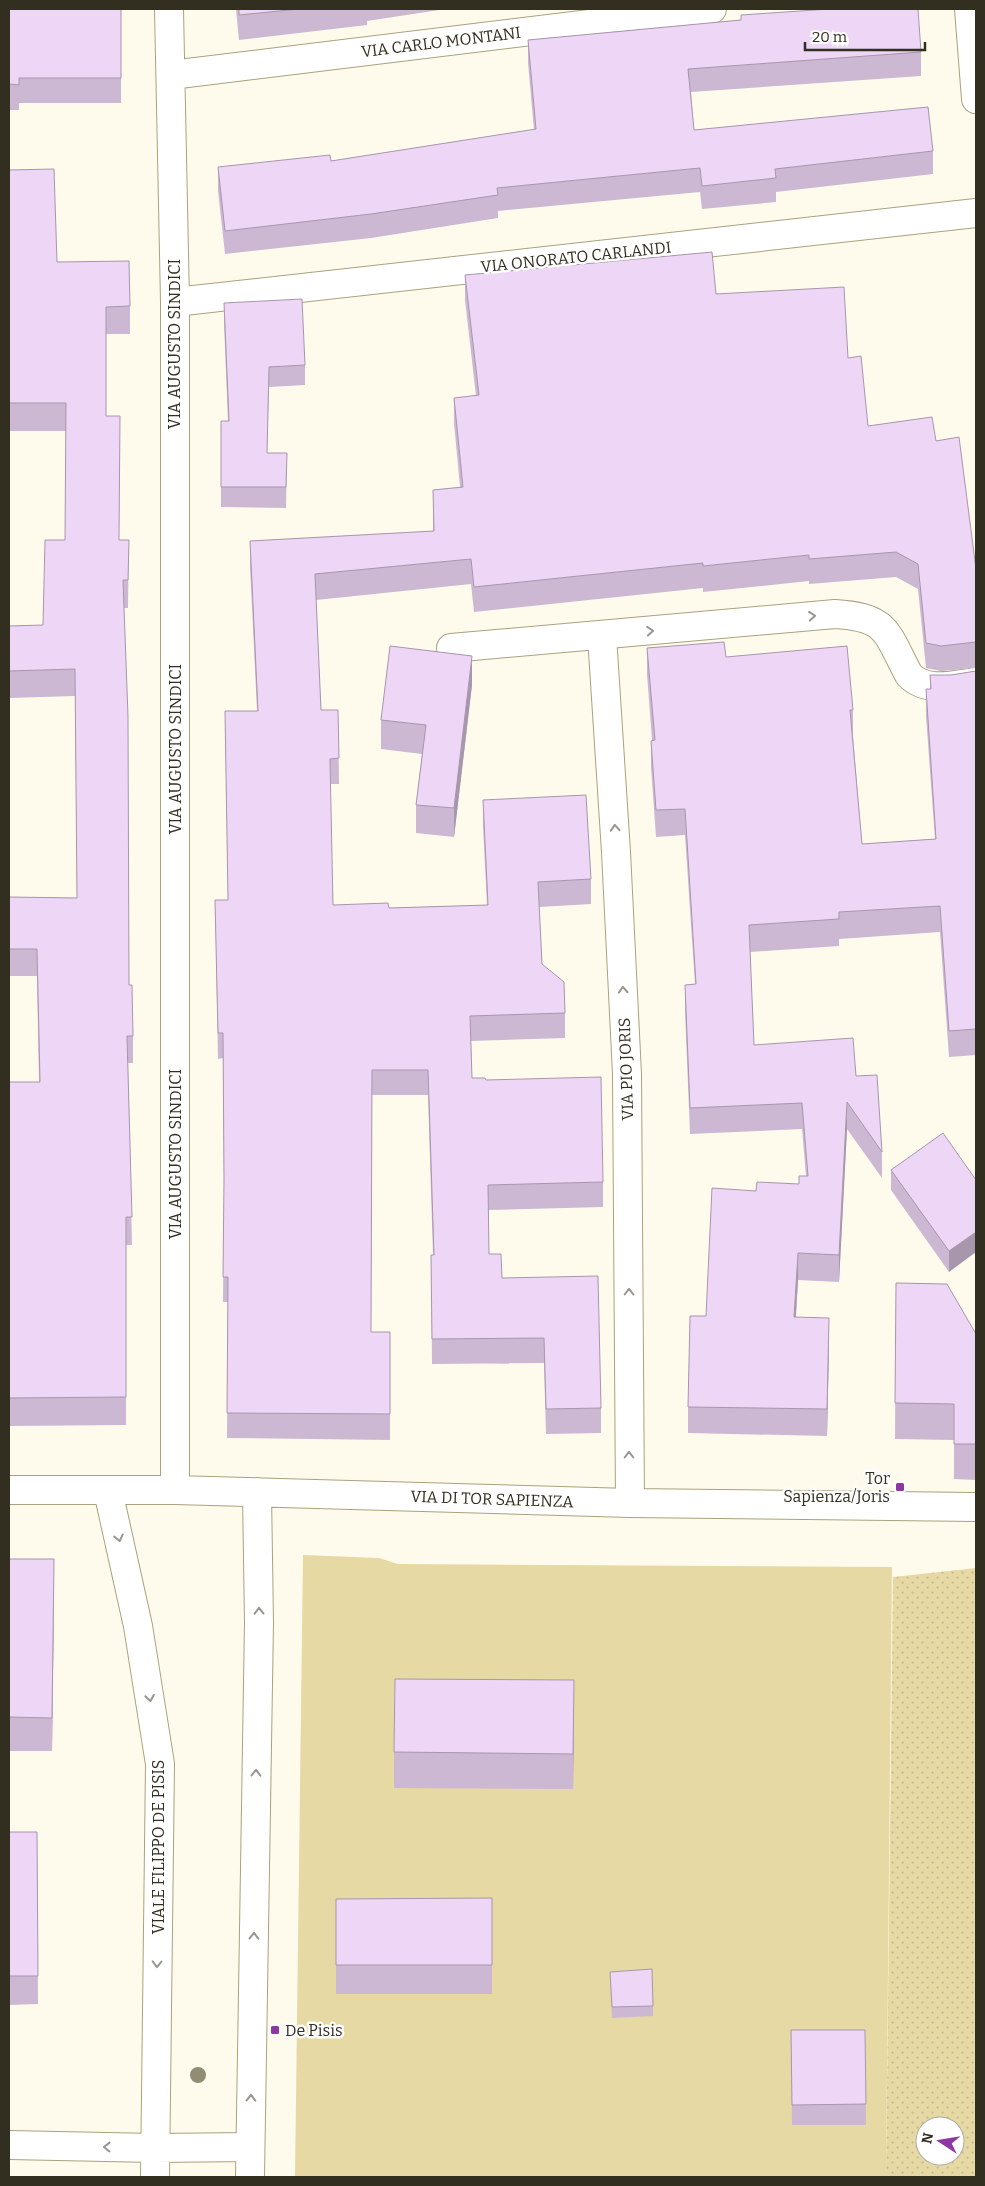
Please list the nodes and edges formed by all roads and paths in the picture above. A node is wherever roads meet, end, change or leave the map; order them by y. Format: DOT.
graph roads {
  1 [pos="169,9"];
  2 [pos="712,9"];
  3 [pos="969,9"];
  4 [pos="171,75"];
  5 [pos="976,99"];
  6 [pos="976,213"];
  7 [pos="175,302"];
  8 [pos="602,636"];
  9 [pos="451,648"];
  10 [pos="976,682"];
  11 [pos="9,1490"];
  12 [pos="175,1490"];
  13 [pos="108,1491"];
  14 [pos="257,1492"];
  15 [pos="630,1503"];
  16 [pos="976,1507"];
  17 [pos="9,2145"];
  18 [pos="250,2147"];
  19 [pos="155,2148"];
  20 [pos="155,2177"];
  21 [pos="250,2177"];
  1 -- 4 [label="street, VIA AUGUSTO SINDICI"];
  2 -- 4 [label="street, VIA CARLO MONTANI"];
  3 -- 5 [label="street"];
  4 -- 7 [label="street, VIA AUGUSTO SINDICI"];
  6 -- 7 [label="street, VIA ONORATO CARLANDI"];
  7 -- 12 [label="street, VIA AUGUSTO SINDICI"];
  8 -- 9 [label="street"];
  8 -- 10 [label="street, one-way"];
  15 -- 8 [label="street, VIA PIO JORIS, one-way"];
  11 -- 13 [label="street, VIA DI TOR SAPIENZA"];
  12 -- 13 [label="street, VIA DI TOR SAPIENZA"];
  12 -- 14 [label="street, VIA DI TOR SAPIENZA"];
  13 -- 19 [label="street, VIALE FILIPPO DE PISIS, one-way"];
  14 -- 15 [label="street, VIA DI TOR SAPIENZA"];
  18 -- 14 [label="street, one-way"];
  15 -- 16 [label="street, VIA DI TOR SAPIENZA"];
  19 -- 17 [label="street, one-way"];
  18 -- 19 [label="street"];
  18 -- 21 [label="street"];
  19 -- 20 [label="street, VIALE FILIPPO DE PISIS"];
}
